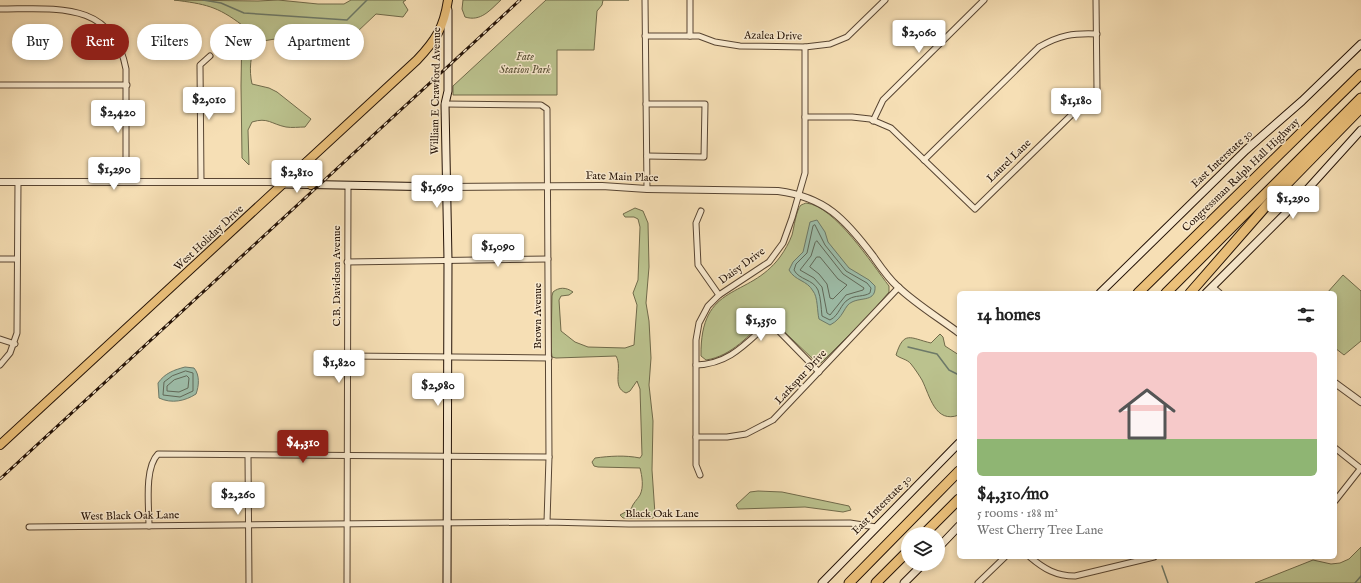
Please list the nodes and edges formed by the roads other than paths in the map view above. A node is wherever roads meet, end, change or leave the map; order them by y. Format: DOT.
graph roads {
  1 [pos="448,0"];
  2 [pos="645,0"];
  3 [pos="690,0"];
  4 [pos="885,0"];
  5 [pos="984,0"];
  6 [pos="1096,0"];
  7 [pos="0,9"];
  8 [pos="1097,34"];
  9 [pos="645,36"];
  10 [pos="690,36"];
  11 [pos="1361,44"];
  12 [pos="805,47"];
  13 [pos="210,56"];
  14 [pos="1361,74"];
  15 [pos="0,84"];
  16 [pos="127,86"];
  17 [pos="1361,98"];
  18 [pos="445,104"];
  19 [pos="646,104"];
  20 [pos="1361,108"];
  21 [pos="805,118"];
  22 [pos="873,120"];
  23 [pos="1361,130"];
  24 [pos="647,156"];
  25 [pos="924,160"];
  26 [pos="307,162"];
  27 [pos="0,182"];
  28 [pos="18,182"];
  29 [pos="126,182"];
  30 [pos="201,182"];
  31 [pos="283,184"];
  32 [pos="312,185"];
  33 [pos="348,185"];
  34 [pos="446,187"];
  35 [pos="548,187"];
  36 [pos="647,189"];
  37 [pos="799,194"];
  38 [pos="701,211"];
  39 [pos="0,259"];
  40 [pos="17,259"];
  41 [pos="448,260"];
  42 [pos="548,260"];
  43 [pos="347,262"];
  44 [pos="1212,287"];
  45 [pos="899,288"];
  46 [pos="1102,291"];
  47 [pos="1140,291"];
  48 [pos="1168,291"];
  49 [pos="1192,291"];
  50 [pos="1208,291"];
  51 [pos="1217,291"];
  52 [pos="718,295"];
  53 [pos="957,332"];
  54 [pos="0,339"];
  55 [pos="14,344"];
  56 [pos="347,356"];
  57 [pos="448,357"];
  58 [pos="549,358"];
  59 [pos="0,366"];
  60 [pos="696,366"];
  61 [pos="819,372"];
  62 [pos="1337,384"];
  63 [pos="1361,402"];
  64 [pos="696,437"];
  65 [pos="0,445"];
  66 [pos="957,445"];
  67 [pos="1337,450"];
  68 [pos="248,456"];
  69 [pos="347,456"];
  70 [pos="447,457"];
  71 [pos="549,457"];
  72 [pos="1361,468"];
  73 [pos="957,473"];
  74 [pos="700,475"];
  75 [pos="1337,498"];
  76 [pos="957,501"];
  77 [pos="547,522"];
  78 [pos="448,523"];
  79 [pos="249,524"];
  80 [pos="346,524"];
  81 [pos="149,526"];
  82 [pos="29,527"];
  83 [pos="876,527"];
  84 [pos="931,527"];
  85 [pos="957,528"];
  86 [pos="945,541"];
  87 [pos="901,558"];
  88 [pos="1003,559"];
  89 [pos="1033,559"];
  90 [pos="1146,559"];
  91 [pos="916,571"];
  92 [pos="249,583"];
  93 [pos="347,583"];
  94 [pos="447,583"];
  95 [pos="822,583"];
  96 [pos="849,583"];
  97 [pos="876,583"];
  98 [pos="904,583"];
  99 [pos="978,583"];
  1 -- 18 [label="main road, William E Crawford Avenue"];
  1 -- 26 [label="main road, West Holiday Drive"];
  2 -- 9 [label="street"];
  3 -- 10 [label="street"];
  4 -- 12 [label="street, Azalea Drive"];
  5 -- 22 [label="street"];
  6 -- 8 [label="street, Laurel Lane"];
  7 -- 16 [label="street"];
  8 -- 25 [label="street"];
  8 -- 25 [label="street, Laurel Lane"];
  9 -- 10 [label="street, Azalea Drive"];
  9 -- 19 [label="street"];
  10 -- 12 [label="street, Azalea Drive"];
  11 -- 46 [label="main road, East Interstate 30"];
  12 -- 21 [label="street, Daisy Drive"];
  13 -- 30 [label="street"];
  14 -- 47 [label="highway, Congressman Ralph Hall Highway"];
  15 -- 16 [label="street"];
  16 -- 29 [label="street"];
  17 -- 48 [label="highway"];
  18 -- 34 [label="main road, William E Crawford Avenue"];
  18 -- 35 [label="street, Brown Avenue"];
  19 -- 24 [label="street"];
  19 -- 24 [label="street"];
  20 -- 49 [label="highway"];
  21 -- 22 [label="street"];
  21 -- 37 [label="street, Daisy Drive"];
  22 -- 25 [label="street"];
  23 -- 44 [label="main road"];
  24 -- 36 [label="street"];
  26 -- 31 [label="main road, West Holiday Drive"];
  26 -- 32 [label="main road"];
  27 -- 28 [label="street, Fate Main Place"];
  28 -- 29 [label="street, Fate Main Place"];
  28 -- 40 [label="street"];
  29 -- 30 [label="street, Fate Main Place"];
  30 -- 31 [label="street, Fate Main Place"];
  31 -- 32 [label="main road, Fate Main Place"];
  31 -- 65 [label="main road, West Holiday Drive"];
  32 -- 33 [label="main road, Fate Main Place"];
  33 -- 34 [label="main road, Fate Main Place"];
  33 -- 43 [label="street, C.B. Davidson Avenue"];
  34 -- 35 [label="street, Fate Main Place"];
  34 -- 41 [label="main road, William E Crawford Avenue"];
  35 -- 36 [label="street, Fate Main Place"];
  35 -- 42 [label="street, Brown Avenue"];
  36 -- 37 [label="street, Fate Main Place"];
  37 -- 45 [label="street, Fate Main Place"];
  37 -- 52 [label="street, Daisy Drive"];
  38 -- 52 [label="street"];
  39 -- 40 [label="street"];
  40 -- 55 [label="street"];
  41 -- 42 [label="street"];
  41 -- 43 [label="street"];
  41 -- 57 [label="main road, William E Crawford Avenue"];
  42 -- 58 [label="street, Brown Avenue"];
  43 -- 56 [label="street, C.B. Davidson Avenue"];
  44 -- 50 [label="main road"];
  44 -- 51 [label="street"];
  45 -- 53 [label="street, Fate Main Place"];
  45 -- 61 [label="street, Larkspur Drive"];
  52 -- 60 [label="street, Daisy Drive"];
  54 -- 55 [label="street"];
  55 -- 59 [label="street"];
  56 -- 57 [label="street"];
  56 -- 69 [label="street, C.B. Davidson Avenue"];
  57 -- 58 [label="street"];
  57 -- 70 [label="main road, William E Crawford Avenue"];
  58 -- 71 [label="street, Brown Avenue"];
  60 -- 61 [label="street"];
  60 -- 64 [label="street, Daisy Drive"];
  61 -- 64 [label="street, Larkspur Drive"];
  62 -- 63 [label="street"];
  64 -- 74 [label="street, Daisy Drive"];
  66 -- 83 [label="main road, East Interstate 30"];
  67 -- 72 [label="street"];
  68 -- 69 [label="street"];
  68 -- 79 [label="street"];
  68 -- 81 [label="street"];
  69 -- 70 [label="street"];
  69 -- 80 [label="street, C.B. Davidson Avenue"];
  70 -- 71 [label="street"];
  70 -- 78 [label="main road, William E Crawford Avenue"];
  71 -- 77 [label="street, Brown Avenue"];
  72 -- 75 [label="street"];
  73 -- 96 [label="highway"];
  76 -- 84 [label="highway"];
  77 -- 78 [label="street, Black Oak Lane"];
  77 -- 83 [label="street, Black Oak Lane"];
  78 -- 80 [label="street, West Black Oak Lane"];
  78 -- 94 [label="main road, William E Crawford Avenue"];
  79 -- 80 [label="street, West Black Oak Lane"];
  79 -- 81 [label="street, West Black Oak Lane"];
  79 -- 92 [label="street"];
  80 -- 93 [label="street, C.B. Davidson Avenue"];
  81 -- 82 [label="street, West Black Oak Lane"];
  83 -- 95 [label="main road, East Interstate 30"];
  85 -- 86 [label="main road"];
  87 -- 97 [label="highway"];
  88 -- 99 [label="street"];
  89 -- 90 [label="street"];
  91 -- 98 [label="main road"];
}
